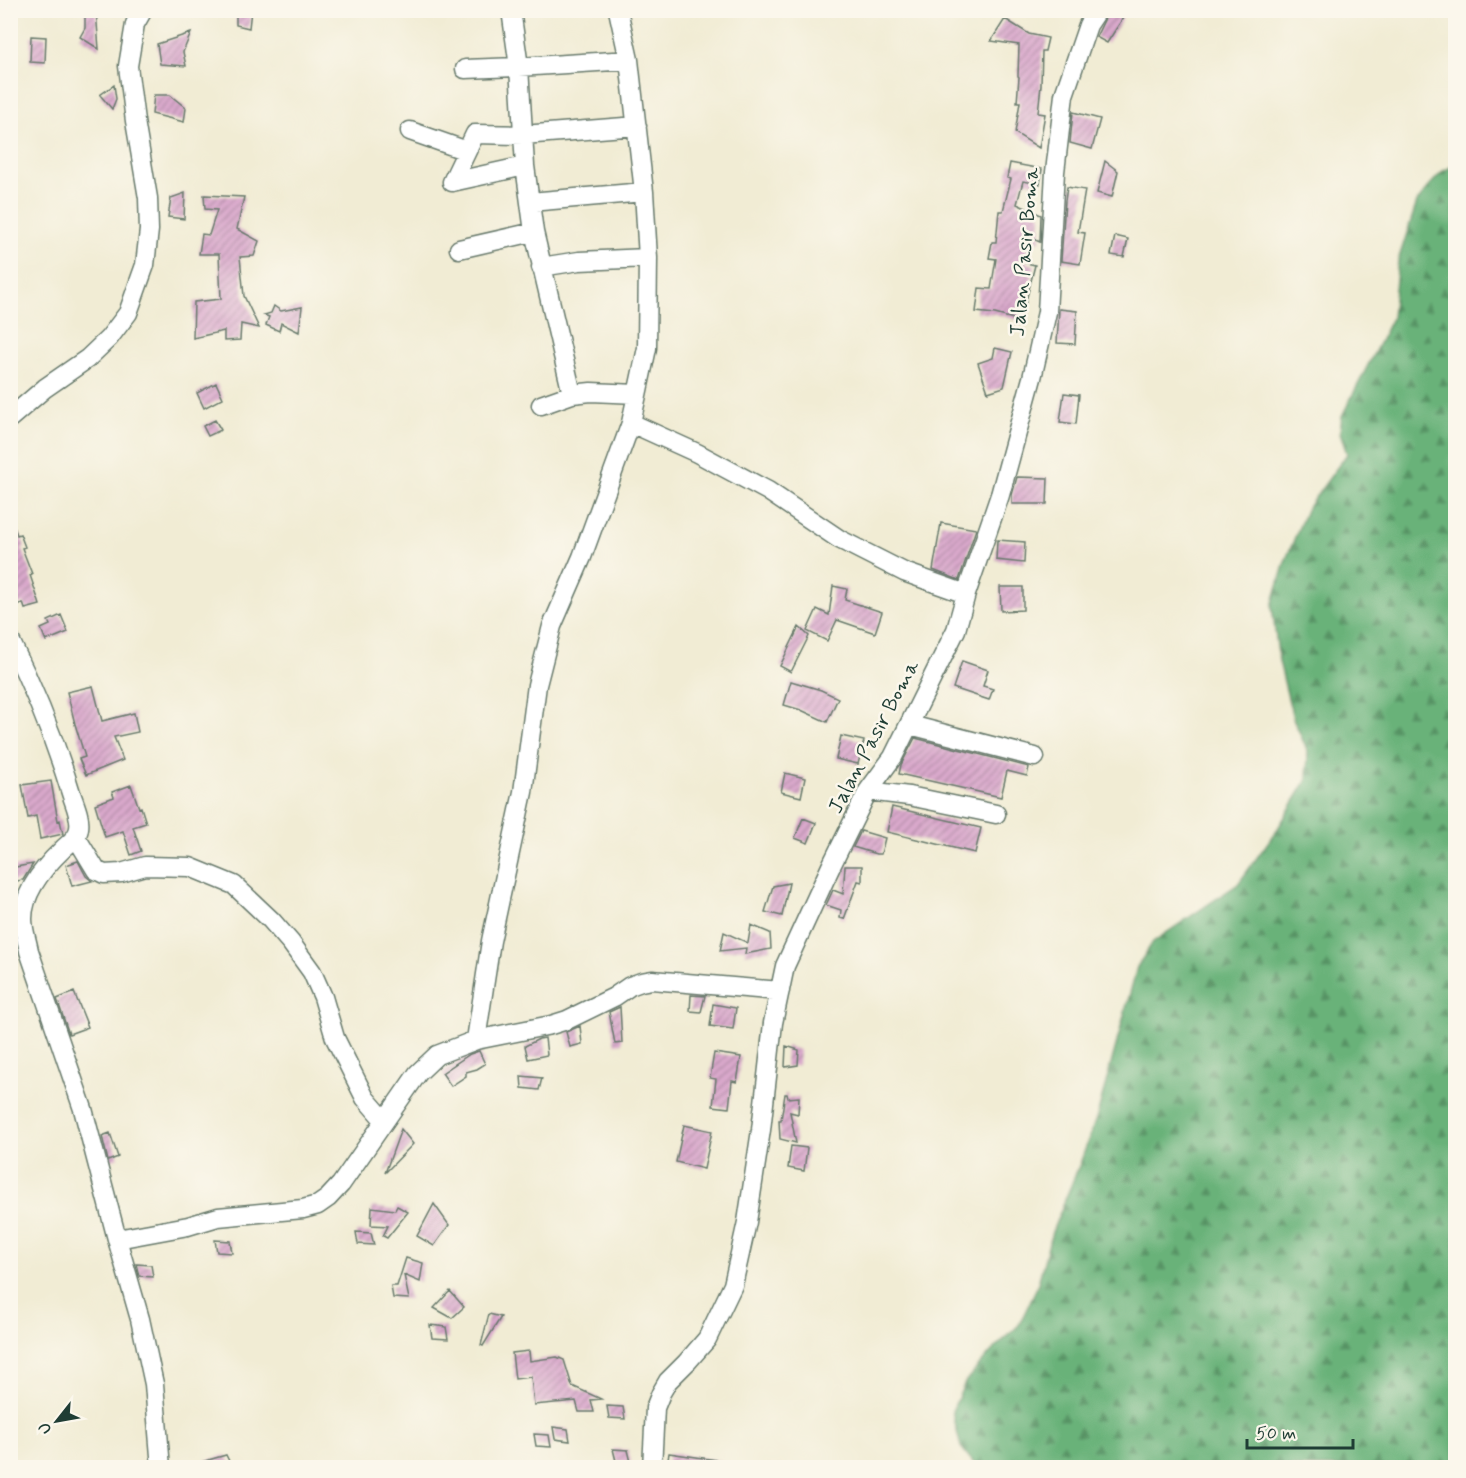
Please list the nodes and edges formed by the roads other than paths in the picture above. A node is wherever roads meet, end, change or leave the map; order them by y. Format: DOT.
graph roads {
  1 [pos="143,10"];
  2 [pos="511,10"];
  3 [pos="618,10"];
  4 [pos="1098,10"];
  5 [pos="629,60"];
  6 [pos="519,67"];
  7 [pos="465,69"];
  8 [pos="637,126"];
  9 [pos="410,131"];
  10 [pos="524,135"];
  11 [pos="467,151"];
  12 [pos="525,166"];
  13 [pos="644,192"];
  14 [pos="530,202"];
  15 [pos="534,232"];
  16 [pos="459,249"];
  17 [pos="648,258"];
  18 [pos="542,267"];
  19 [pos="572,394"];
  20 [pos="637,394"];
  21 [pos="541,405"];
  22 [pos="10,418"];
  23 [pos="631,423"];
  24 [pos="966,594"];
  25 [pos="10,640"];
  26 [pos="910,725"];
  27 [pos="1035,757"];
  28 [pos="868,791"];
  29 [pos="996,814"];
  30 [pos="76,837"];
  31 [pos="780,991"];
  32 [pos="476,1040"];
  33 [pos="384,1120"];
  34 [pos="117,1239"];
  35 [pos="161,1467"];
  36 [pos="652,1467"];
  1 -- 22 [label="street"];
  2 -- 6 [label="street"];
  3 -- 5 [label="street"];
  4 -- 24 [label="street, Jalan Pasir Boma"];
  5 -- 6 [label="street"];
  5 -- 8 [label="street"];
  6 -- 7 [label="street"];
  6 -- 10 [label="street"];
  8 -- 10 [label="street"];
  8 -- 13 [label="street"];
  9 -- 11 [label="street"];
  10 -- 11 [label="street"];
  10 -- 12 [label="street"];
  11 -- 12 [label="street"];
  12 -- 14 [label="street"];
  13 -- 14 [label="street"];
  13 -- 17 [label="street"];
  14 -- 15 [label="street"];
  15 -- 16 [label="street"];
  15 -- 18 [label="street"];
  17 -- 18 [label="street"];
  17 -- 20 [label="street"];
  18 -- 19 [label="street"];
  19 -- 20 [label="street"];
  19 -- 21 [label="street"];
  20 -- 23 [label="street"];
  23 -- 24 [label="street"];
  23 -- 32 [label="street"];
  24 -- 26 [label="street, Jalan Pasir Boma"];
  25 -- 30 [label="street"];
  26 -- 27 [label="street"];
  26 -- 28 [label="street, Jalan Pasir Boma"];
  28 -- 29 [label="street"];
  28 -- 31 [label="street, Jalan Pasir Boma"];
  30 -- 33 [label="street"];
  30 -- 34 [label="street"];
  31 -- 32 [label="street"];
  31 -- 36 [label="street, Jalan Pasir Boma"];
  32 -- 33 [label="street"];
  33 -- 34 [label="street"];
  34 -- 35 [label="street"];
}
